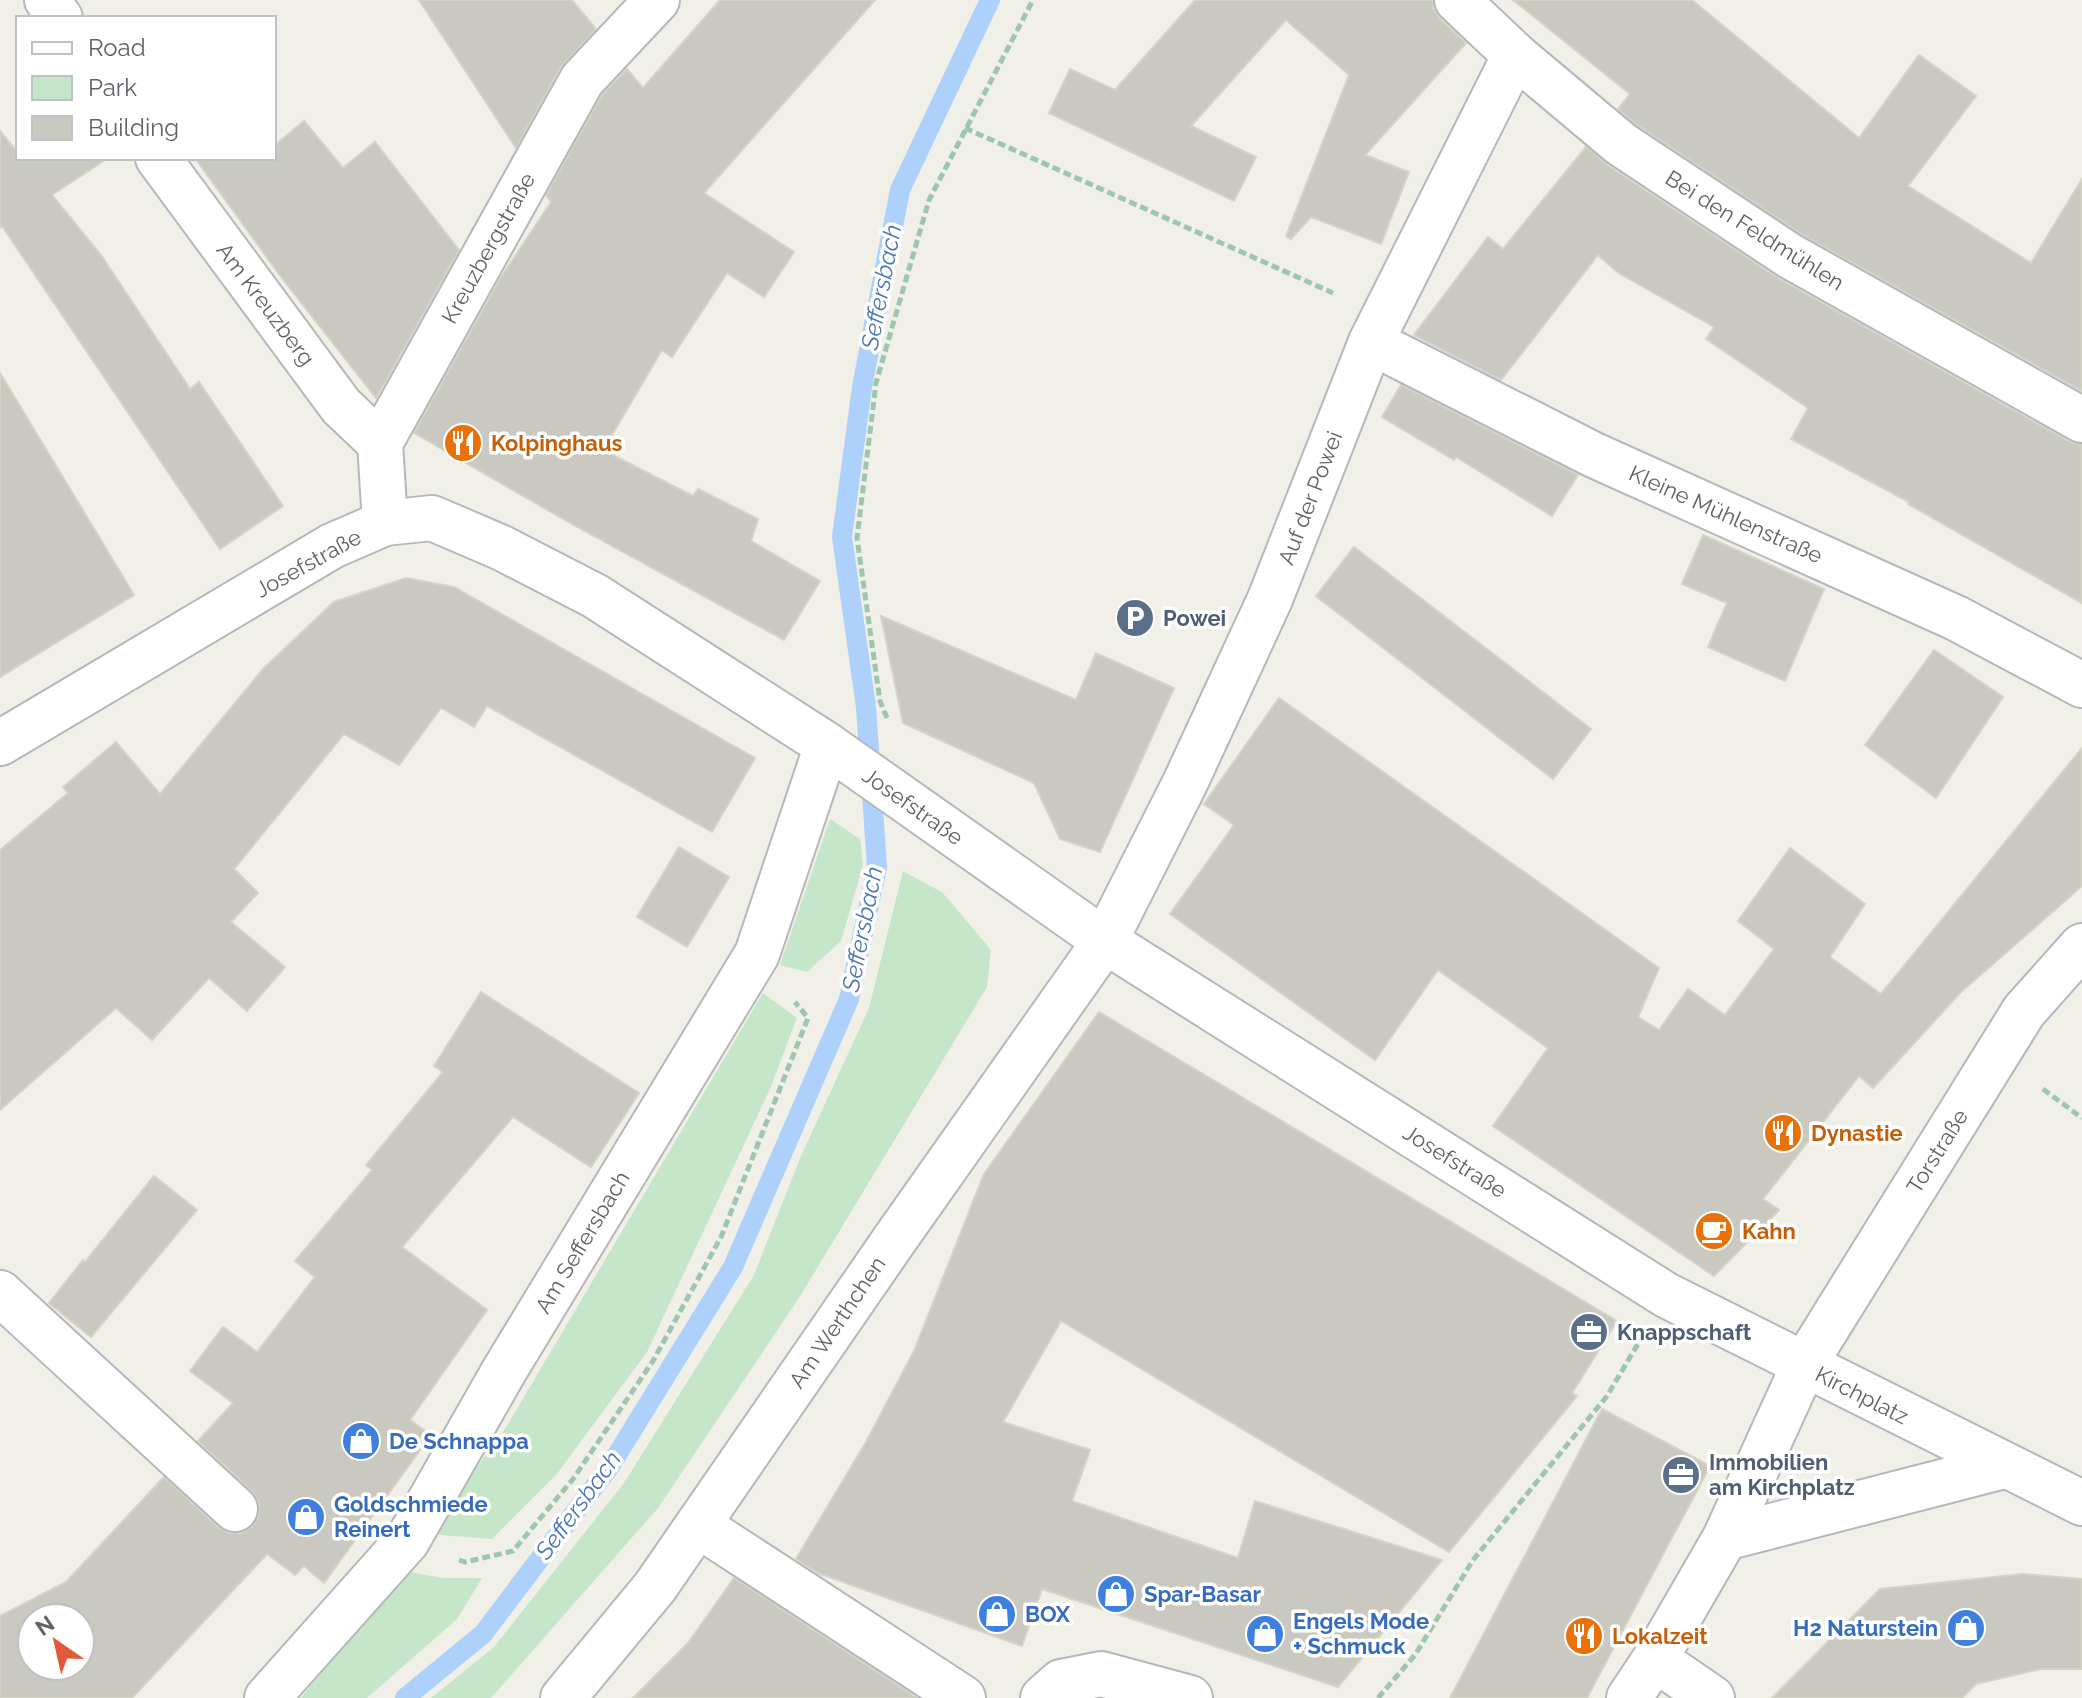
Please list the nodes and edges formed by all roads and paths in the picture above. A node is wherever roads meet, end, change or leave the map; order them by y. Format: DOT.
graph roads {
  1 [pos="657,0"];
  2 [pos="1033,0"];
  3 [pos="1457,0"];
  4 [pos="1515,55"];
  5 [pos="965,128"];
  6 [pos="159,160"];
  7 [pos="1378,329"];
  8 [pos="2082,420"];
  9 [pos="380,443"];
  10 [pos="385,523"];
  11 [pos="2082,685"];
  12 [pos="892,728"];
  13 [pos="0,743"];
  14 [pos="841,755"];
  15 [pos="1105,941"];
  16 [pos="2082,946"];
  17 [pos="757,954"];
  18 [pos="0,1293"];
  19 [pos="1666,1295"];
  20 [pos="1804,1365"];
  21 [pos="2004,1466"];
  22 [pos="2082,1503"];
  23 [pos="235,1509"];
  24 [pos="698,1525"];
  25 [pos="1725,1538"];
  26 [pos="407,1541"];
  27 [pos="1655,1659"];
  28 [pos="267,1698"];
  29 [pos="563,1698"];
  30 [pos="963,1698"];
  31 [pos="1043,1698"];
  32 [pos="1190,1698"];
  33 [pos="1378,1698"];
  34 [pos="1629,1698"];
  35 [pos="1712,1698"];
  1 -- 9 [label="street, Kreuzbergstraße"];
  2 -- 5 [label="path"];
  3 -- 4 [label="street, Bei den Feldmühlen"];
  4 -- 7 [label="street, Auf der Powei"];
  4 -- 8 [label="street, Bei den Feldmühlen"];
  5 -- 7 [label="path"];
  5 -- 12 [label="path"];
  6 -- 9 [label="street, Am Kreuzberg"];
  7 -- 11 [label="street, Kleine Mühlenstraße"];
  7 -- 15 [label="street, Auf der Powei"];
  9 -- 10 [label="street"];
  10 -- 13 [label="street, Josefstraße"];
  10 -- 14 [label="street, Josefstraße"];
  14 -- 15 [label="street, Josefstraße"];
  14 -- 17 [label="street, Am Seffersbach"];
  15 -- 19 [label="street, Josefstraße"];
  15 -- 24 [label="street, Am Werthchen"];
  16 -- 20 [label="street, Torstraße"];
  17 -- 26 [label="street, Am Seffersbach"];
  17 -- 26 [label="path"];
  18 -- 23 [label="street"];
  19 -- 20 [label="street, Josefstraße"];
  19 -- 33 [label="path"];
  20 -- 21 [label="street, Kirchplatz"];
  20 -- 25 [label="street, Kirchplatz"];
  21 -- 22 [label="street, Kirchplatz"];
  21 -- 25 [label="street"];
  24 -- 29 [label="street, Am Werthchen"];
  24 -- 30 [label="street"];
  25 -- 27 [label="street, Kirchplatz"];
  26 -- 28 [label="street, Am Seffersbach"];
  27 -- 34 [label="street, Kirchplatz"];
  27 -- 35 [label="street"];
  31 -- 32 [label="street"];
}
